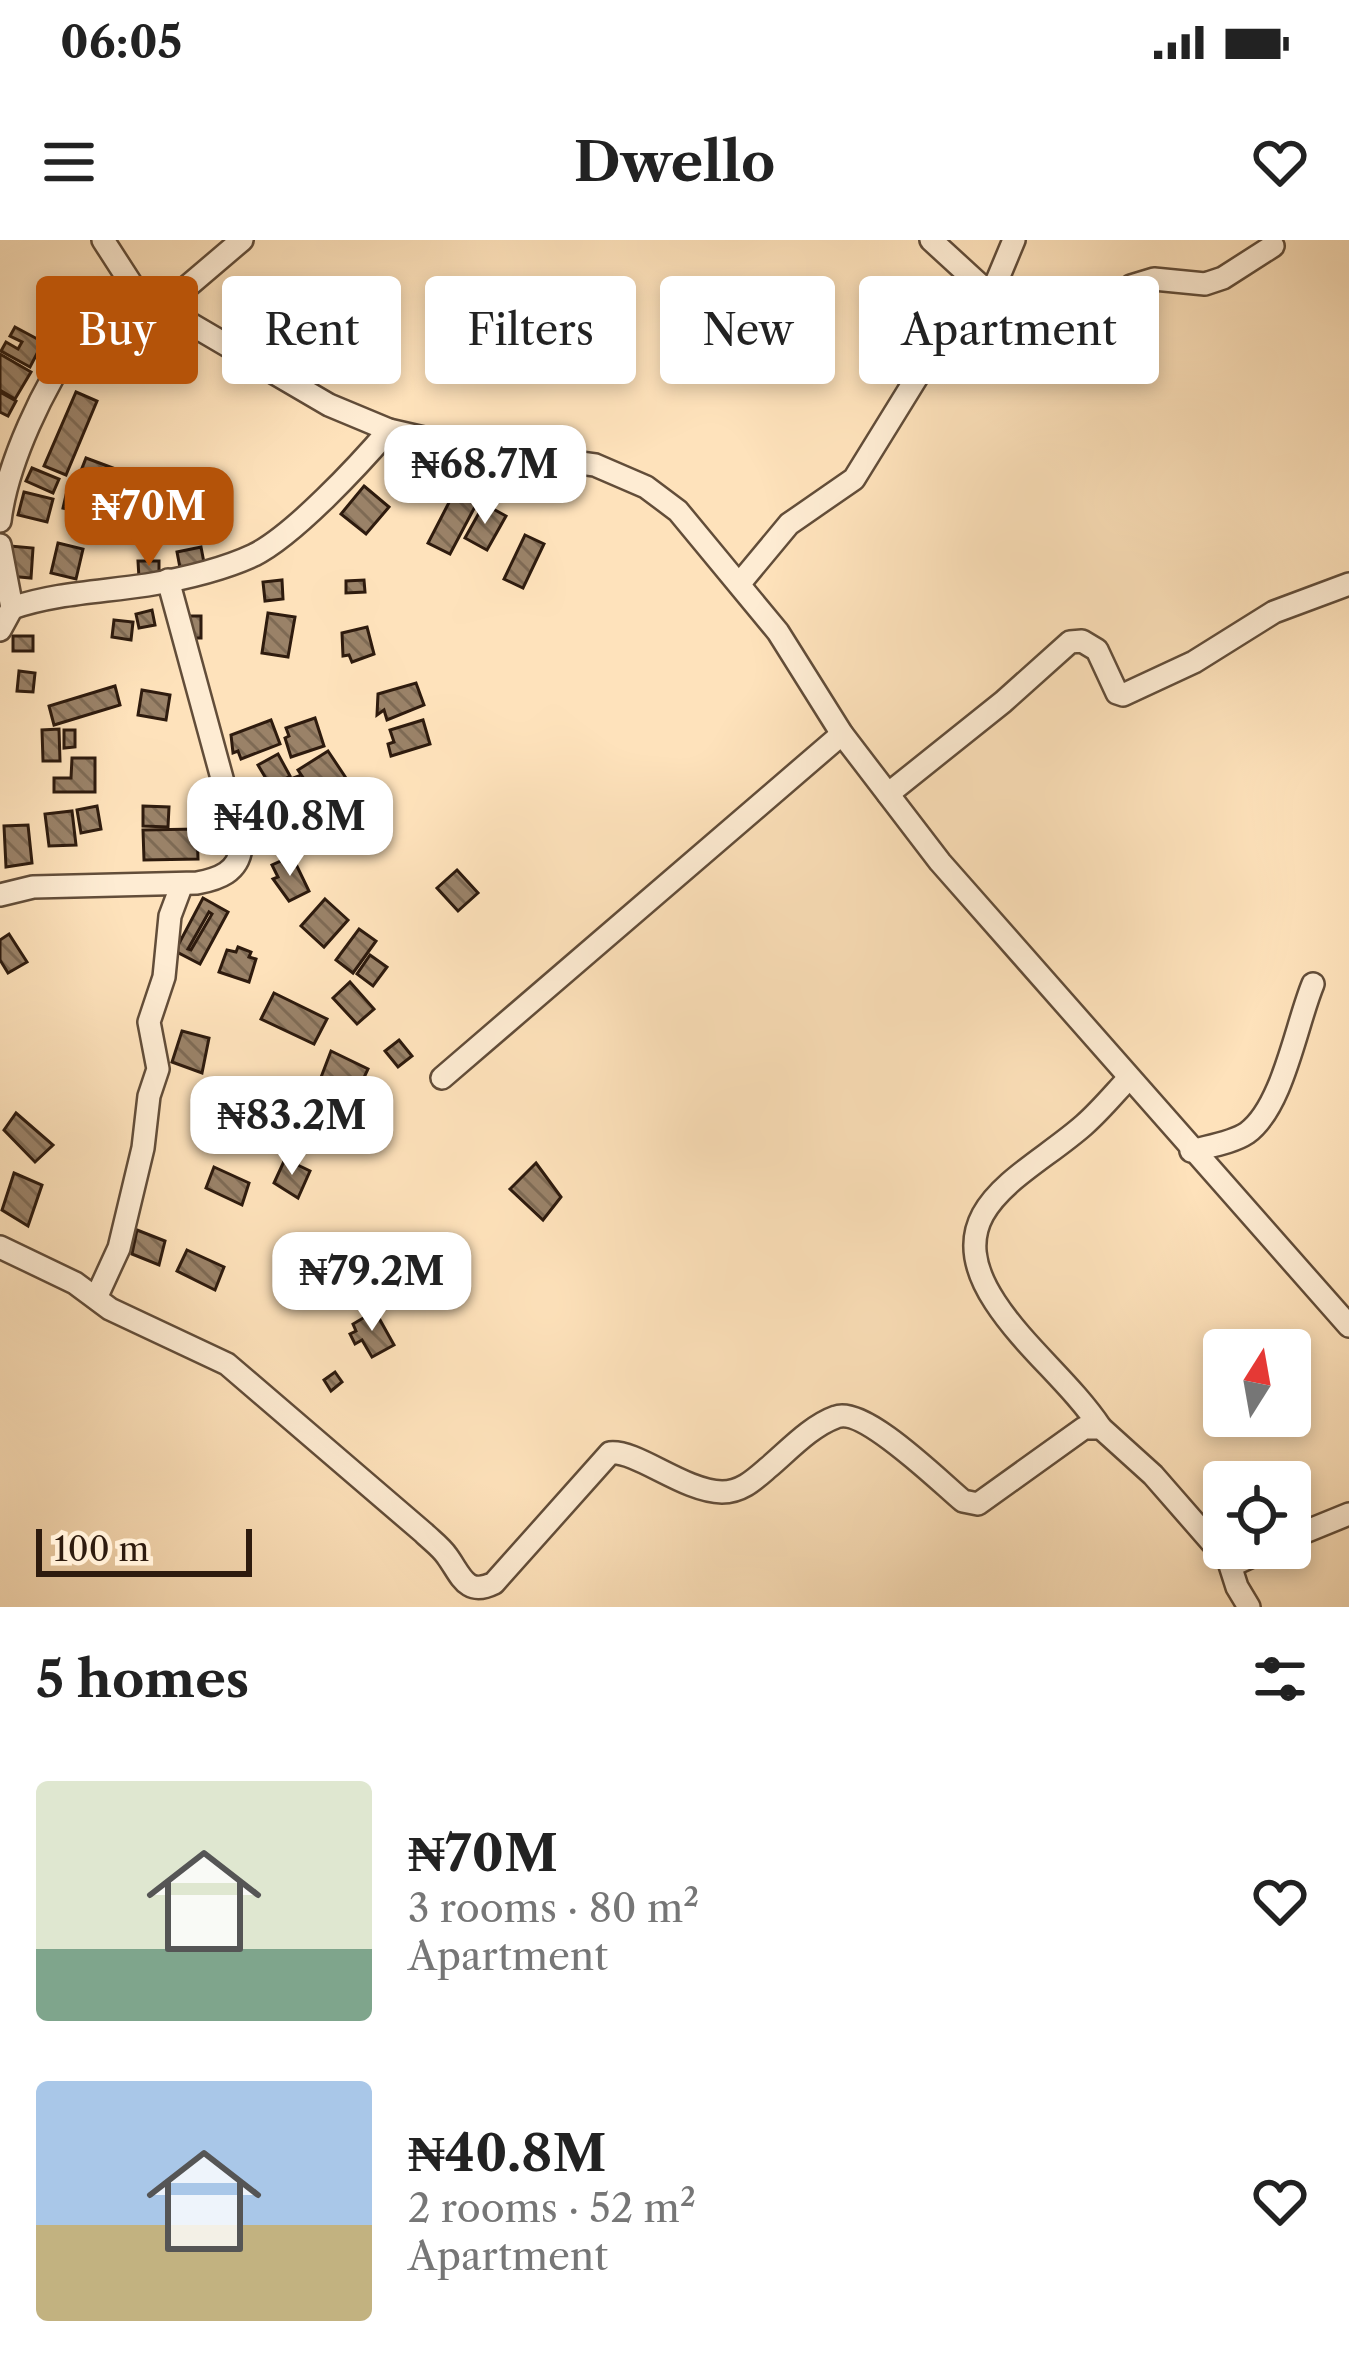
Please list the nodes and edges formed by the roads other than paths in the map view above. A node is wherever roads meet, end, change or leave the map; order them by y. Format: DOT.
graph roads {
  1 [pos="103,240"];
  2 [pos="242,240"];
  3 [pos="931,240"];
  4 [pos="1014,240"];
  5 [pos="1273,246"];
  6 [pos="126,276"];
  7 [pos="970,276"];
  8 [pos="999,276"];
  9 [pos="198,277"];
  10 [pos="1159,279"];
  11 [pos="198,330"];
  12 [pos="49,384"];
  13 [pos="913,384"];
  14 [pos="389,430"];
  15 [pos="0,521"];
  16 [pos="0,545"];
  17 [pos="169,580"];
  18 [pos="740,583"];
  19 [pos="1349,584"];
  20 [pos="12,608"];
  21 [pos="0,630"];
  22 [pos="842,734"];
  23 [pos="888,794"];
  24 [pos="182,884"];
  25 [pos="0,896"];
  26 [pos="1313,984"];
  27 [pos="442,1078"];
  28 [pos="1128,1078"];
  29 [pos="1191,1151"];
  30 [pos="0,1247"];
  31 [pos="96,1298"];
  32 [pos="1349,1326"];
  33 [pos="1101,1428"];
  34 [pos="1349,1514"];
  35 [pos="1311,1529"];
  36 [pos="1203,1532"];
  37 [pos="1231,1569"];
  38 [pos="1249,1607"];
  1 -- 6 [label="street"];
  2 -- 9 [label="street"];
  3 -- 7 [label="street"];
  4 -- 8 [label="street"];
  5 -- 10 [label="street"];
  11 -- 14 [label="street"];
  12 -- 15 [label="street"];
  13 -- 18 [label="street"];
  14 -- 17 [label="street"];
  14 -- 18 [label="street"];
  16 -- 20 [label="street"];
  17 -- 20 [label="street"];
  17 -- 24 [label="street"];
  18 -- 22 [label="street"];
  19 -- 23 [label="street"];
  20 -- 21 [label="street"];
  22 -- 23 [label="street"];
  22 -- 27 [label="street"];
  23 -- 28 [label="street"];
  24 -- 25 [label="street"];
  24 -- 31 [label="street"];
  26 -- 29 [label="street"];
  28 -- 29 [label="street"];
  28 -- 33 [label="street"];
  29 -- 32 [label="street"];
  30 -- 31 [label="street"];
  31 -- 33 [label="street"];
  33 -- 36 [label="street"];
  34 -- 35 [label="street"];
  37 -- 38 [label="street"];
}
